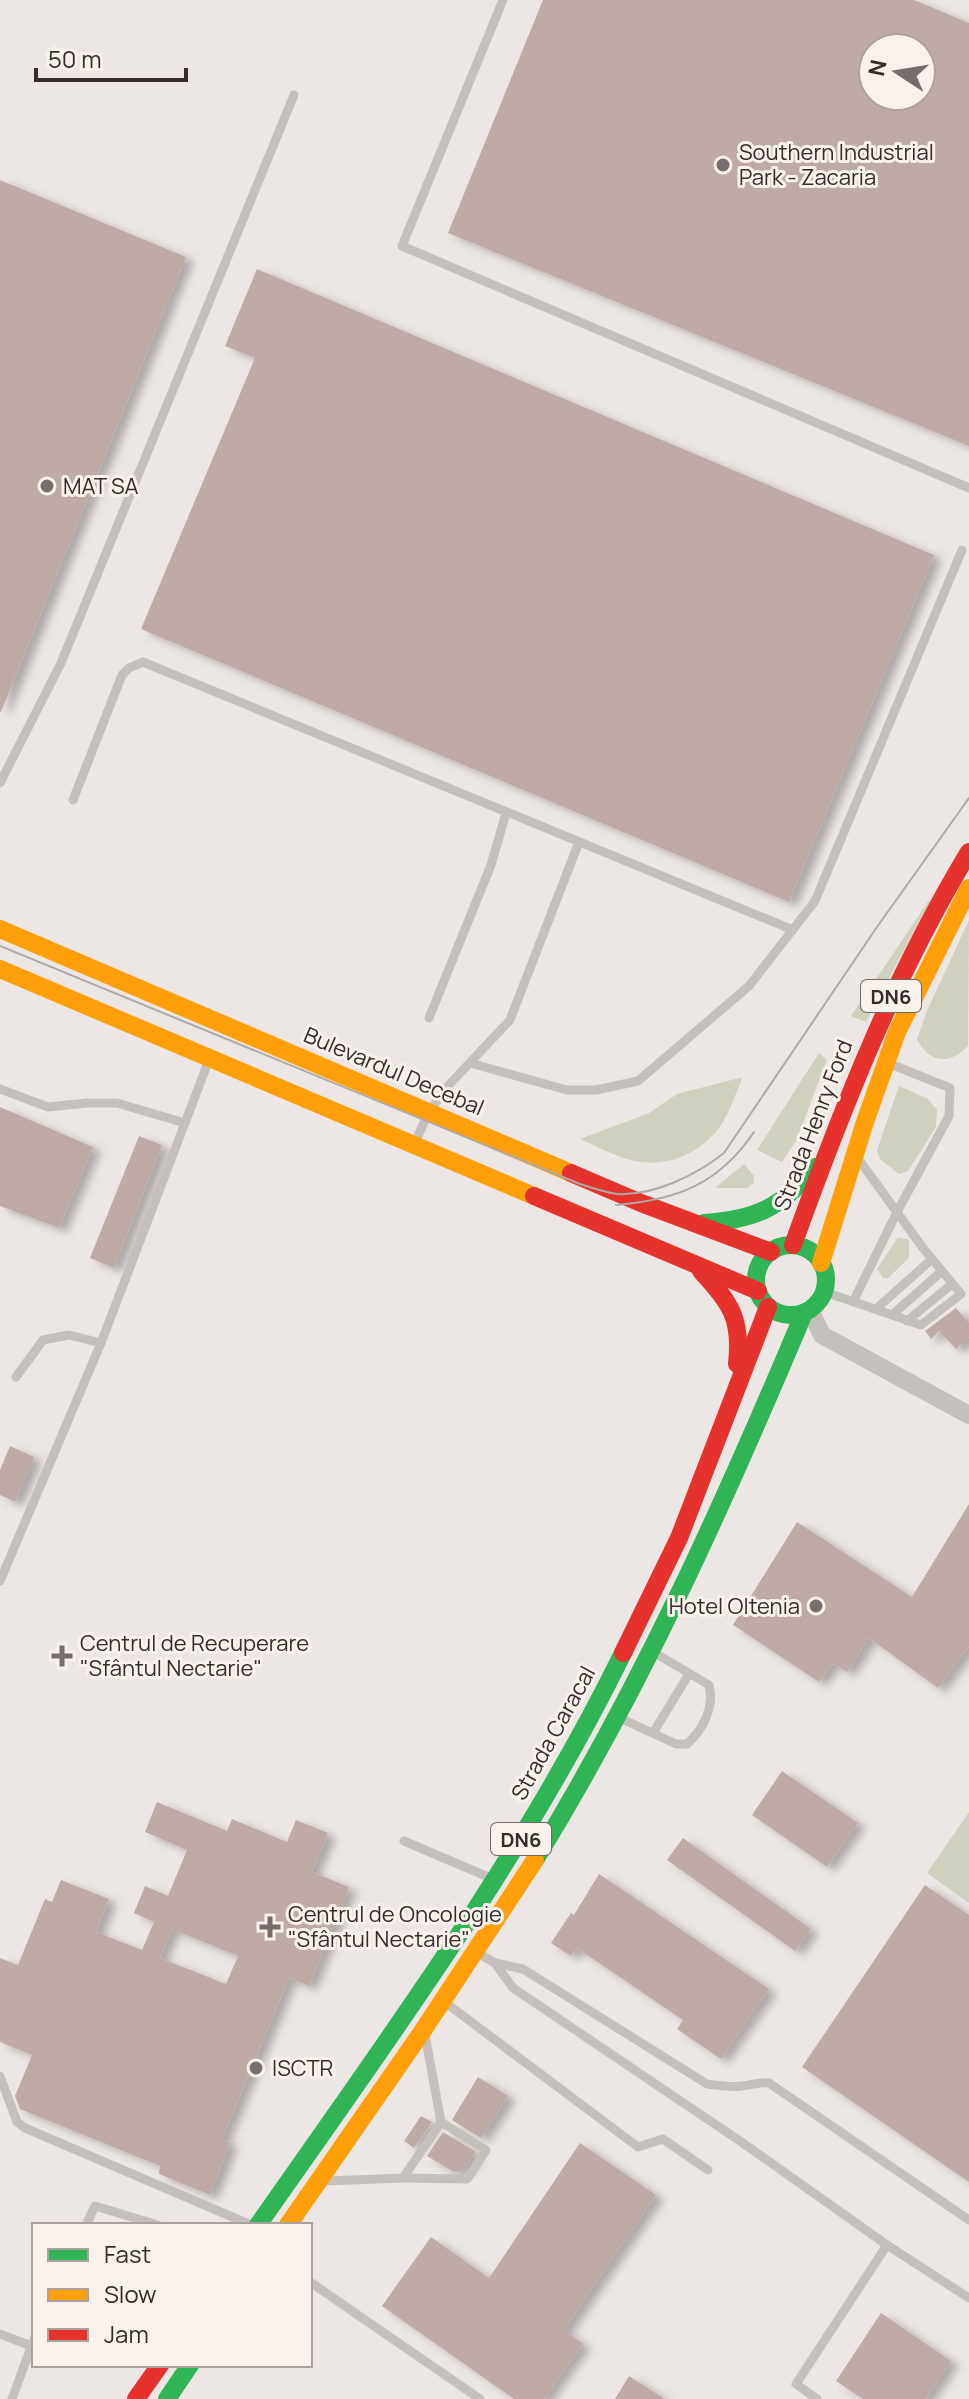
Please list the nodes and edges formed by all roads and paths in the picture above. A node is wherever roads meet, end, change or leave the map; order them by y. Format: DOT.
graph roads {
  1 [pos="503,0"];
  2 [pos="294,95"];
  3 [pos="969,488"];
  4 [pos="962,550"];
  5 [pos="0,783"];
  6 [pos="73,800"];
  7 [pos="506,813"];
  8 [pos="579,842"];
  9 [pos="969,852"];
  10 [pos="969,888"];
  11 [pos="0,929"];
  12 [pos="793,930"];
  13 [pos="0,969"];
  14 [pos="429,1018"];
  15 [pos="210,1057"];
  16 [pos="886,1062"];
  17 [pos="470,1063"];
  18 [pos="0,1089"];
  19 [pos="429,1112"];
  20 [pos="185,1123"];
  21 [pos="414,1143"];
  22 [pos="830,1147"];
  23 [pos="855,1154"];
  24 [pos="897,1212"];
  25 [pos="688,1222"];
  26 [pos="793,1245"];
  27 [pos="771,1252"];
  28 [pos="932,1259"];
  29 [pos="821,1263"];
  30 [pos="697,1267"];
  31 [pos="942,1271"];
  32 [pos="758,1291"];
  33 [pos="825,1292"];
  34 [pos="853,1302"];
  35 [pos="768,1307"];
  36 [pos="876,1309"];
  37 [pos="807,1312"];
  38 [pos="892,1315"];
  39 [pos="101,1343"];
  40 [pos="16,1377"];
  41 [pos="969,1415"];
  42 [pos="725,1420"];
  43 [pos="0,1581"];
  44 [pos="653,1651"];
  45 [pos="689,1674"];
  46 [pos="618,1717"];
  47 [pos="653,1733"];
  48 [pos="404,1841"];
  49 [pos="496,1880"];
  50 [pos="458,1940"];
  51 [pos="476,1951"];
  52 [pos="495,1963"];
  53 [pos="443,2001"];
  54 [pos="405,2019"];
  55 [pos="424,2029"];
  56 [pos="0,2076"];
  57 [pos="441,2122"];
  58 [pos="708,2170"];
  59 [pos="403,2178"];
  60 [pos="318,2181"];
  61 [pos="969,2220"];
  62 [pos="87,2223"];
  63 [pos="151,2223"];
  64 [pos="246,2223"];
  65 [pos="259,2223"];
  66 [pos="289,2223"];
  67 [pos="887,2245"];
  68 [pos="312,2283"];
  69 [pos="969,2298"];
  70 [pos="0,2334"];
  71 [pos="32,2343"];
  72 [pos="32,2346"];
  73 [pos="159,2367"];
  74 [pos="189,2367"];
  75 [pos="12,2399"];
  76 [pos="136,2399"];
  77 [pos="167,2399"];
  78 [pos="480,2399"];
  79 [pos="817,2399"];
  1 -- 3 [label="lane"];
  2 -- 5 [label="lane"];
  4 -- 12 [label="lane"];
  6 -- 7 [label="lane"];
  7 -- 8 [label="lane"];
  7 -- 14 [label="lane"];
  8 -- 12 [label="lane"];
  8 -- 17 [label="lane"];
  9 -- 22 [label="main road, Strada Henry Ford / DN6"];
  10 -- 16 [label="main road, Strada Henry Ford / DN6"];
  11 -- 19 [label="main road, Bulevardul Decebal"];
  12 -- 17 [label="lane"];
  13 -- 15 [label="main road"];
  15 -- 20 [label="lane"];
  15 -- 21 [label="main road"];
  16 -- 23 [label="main road, Strada Henry Ford / DN6"];
  16 -- 24 [label="lane"];
  17 -- 19 [label="lane"];
  18 -- 20 [label="lane"];
  19 -- 21 [label="lane"];
  19 -- 25 [label="main road, Bulevardul Decebal"];
  20 -- 39 [label="lane"];
  21 -- 30 [label="main road"];
  22 -- 25 [label="main road"];
  22 -- 26 [label="main road, Strada Henry Ford / DN6"];
  23 -- 24 [label="lane"];
  23 -- 29 [label="main road, Strada Henry Ford / DN6"];
  24 -- 28 [label="lane"];
  24 -- 34 [label="lane"];
  25 -- 27 [label="main road, Bulevardul Decebal"];
  26 -- 27 [label="main road"];
  26 -- 29 [label="main road"];
  27 -- 32 [label="main road"];
  28 -- 31 [label="lane"];
  28 -- 36 [label="lane"];
  29 -- 33 [label="main road, DN6"];
  30 -- 32 [label="main road"];
  30 -- 42 [label="main road"];
  31 -- 38 [label="lane"];
  31 -- 38 [label="lane"];
  32 -- 35 [label="main road"];
  33 -- 34 [label="lane"];
  33 -- 37 [label="main road, DN6"];
  34 -- 36 [label="lane"];
  35 -- 37 [label="main road"];
  35 -- 42 [label="main road, Strada Caracal / DN6"];
  36 -- 38 [label="lane"];
  37 -- 41 [label="street"];
  37 -- 44 [label="main road, DN6"];
  39 -- 40 [label="lane"];
  39 -- 43 [label="lane"];
  42 -- 49 [label="main road, Strada Caracal / DN6"];
  44 -- 45 [label="lane"];
  44 -- 46 [label="main road, DN6"];
  45 -- 47 [label="lane"];
  45 -- 47 [label="lane"];
  46 -- 47 [label="lane"];
  46 -- 51 [label="main road, DN6"];
  48 -- 49 [label="lane"];
  49 -- 50 [label="main road, Strada Caracal / DN6"];
  50 -- 51 [label="lane"];
  50 -- 54 [label="main road, Strada Caracal / DN6"];
  51 -- 52 [label="lane"];
  51 -- 53 [label="main road, DN6"];
  52 -- 61 [label="lane"];
  52 -- 67 [label="lane"];
  53 -- 55 [label="main road, DN6"];
  53 -- 58 [label="lane"];
  54 -- 55 [label="lane"];
  54 -- 65 [label="main road, Strada Caracal / DN6"];
  55 -- 57 [label="lane"];
  55 -- 60 [label="main road, DN6"];
  56 -- 64 [label="lane"];
  57 -- 59 [label="lane"];
  57 -- 59 [label="lane"];
  59 -- 60 [label="lane"];
  60 -- 66 [label="main road, DN6"];
  62 -- 63 [label="lane"];
  67 -- 69 [label="lane"];
  67 -- 79 [label="lane"];
  68 -- 78 [label="lane"];
  70 -- 71 [label="lane"];
  72 -- 75 [label="lane"];
  73 -- 76 [label="main road"];
  74 -- 77 [label="main road"];
}
